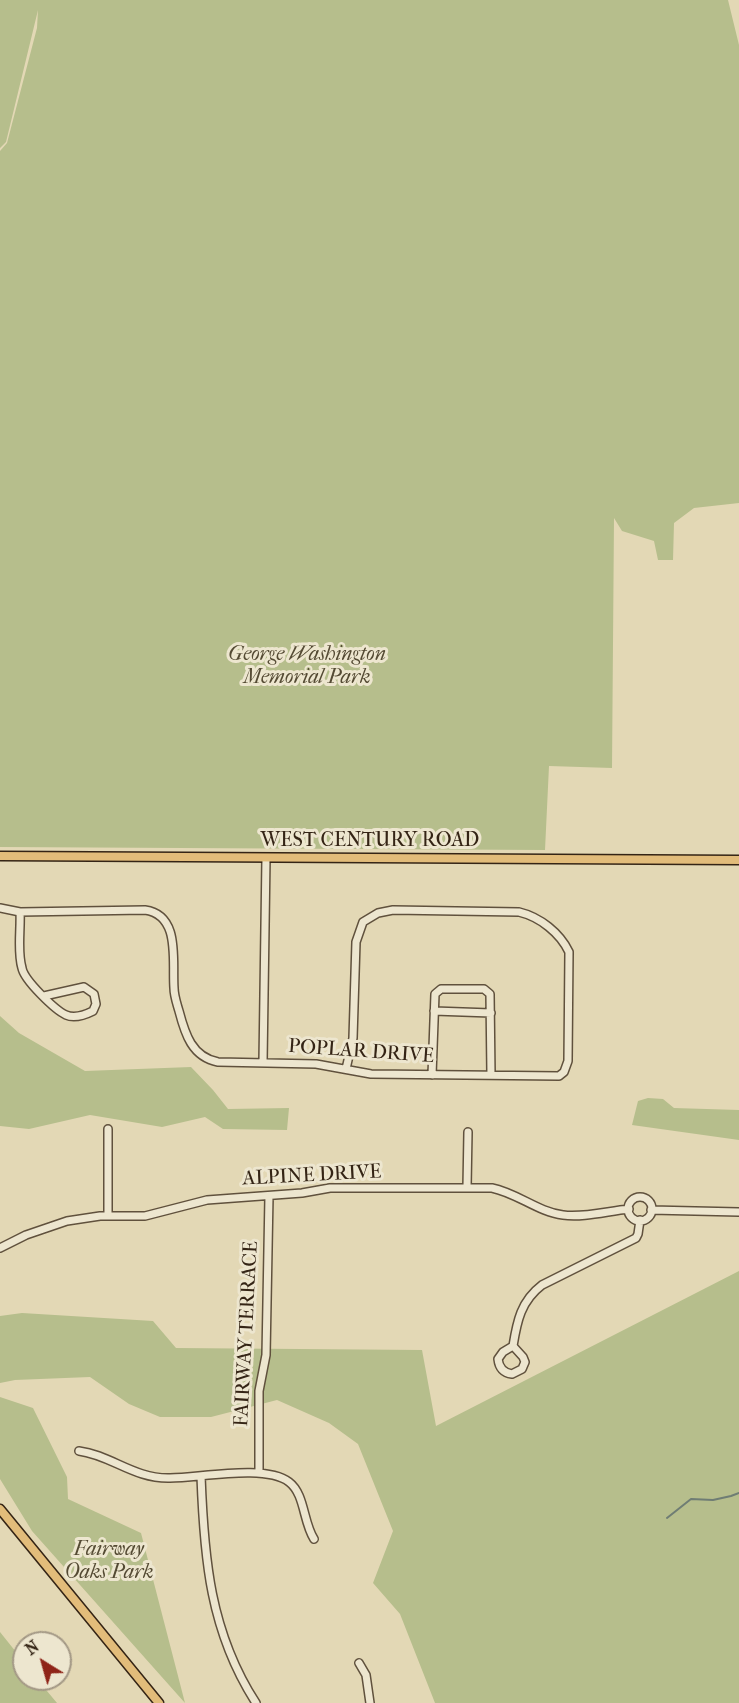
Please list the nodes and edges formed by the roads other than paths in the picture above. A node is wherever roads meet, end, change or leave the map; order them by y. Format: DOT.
graph roads {
  1 [pos="0,856"];
  2 [pos="266,858"];
  3 [pos="739,860"];
  4 [pos="0,908"];
  5 [pos="20,912"];
  6 [pos="44,996"];
  7 [pos="434,1011"];
  8 [pos="491,1013"];
  9 [pos="263,1062"];
  10 [pos="346,1069"];
  11 [pos="432,1075"];
  12 [pos="491,1075"];
  13 [pos="108,1129"];
  14 [pos="468,1132"];
  15 [pos="467,1187"];
  16 [pos="269,1196"];
  17 [pos="629,1209"];
  18 [pos="651,1210"];
  19 [pos="739,1212"];
  20 [pos="108,1216"];
  21 [pos="640,1220"];
  22 [pos="0,1248"];
  23 [pos="513,1346"];
  24 [pos="79,1451"];
  25 [pos="259,1473"];
  26 [pos="201,1476"];
  27 [pos="0,1509"];
  28 [pos="314,1539"];
  29 [pos="359,1664"];
  30 [pos="159,1703"];
  31 [pos="256,1703"];
  32 [pos="370,1703"];
  1 -- 2 [label="main road, WEST CENTURY ROAD"];
  2 -- 3 [label="main road, WEST CENTURY ROAD"];
  2 -- 9 [label="street"];
  4 -- 5 [label="street"];
  5 -- 6 [label="street"];
  5 -- 9 [label="street, POPLAR DRIVE"];
  6 -- 6 [label="street"];
  7 -- 8 [label="street"];
  7 -- 8 [label="street"];
  7 -- 11 [label="street"];
  8 -- 12 [label="street"];
  9 -- 10 [label="street, POPLAR DRIVE"];
  10 -- 11 [label="street, POPLAR DRIVE"];
  10 -- 12 [label="street, POPLAR DRIVE"];
  11 -- 12 [label="street, POPLAR DRIVE"];
  13 -- 20 [label="street"];
  14 -- 15 [label="street"];
  15 -- 16 [label="street, ALPINE DRIVE"];
  15 -- 17 [label="street, ALPINE DRIVE"];
  16 -- 20 [label="street, ALPINE DRIVE"];
  16 -- 25 [label="street, FAIRWAY TERRACE"];
  17 -- 18 [label="street"];
  17 -- 21 [label="street"];
  18 -- 19 [label="street"];
  18 -- 21 [label="street"];
  20 -- 22 [label="street, ALPINE DRIVE"];
  21 -- 23 [label="street"];
  24 -- 26 [label="street"];
  25 -- 26 [label="street"];
  25 -- 28 [label="street"];
  26 -- 31 [label="street"];
  27 -- 30 [label="main road"];
  29 -- 32 [label="street"];
}
